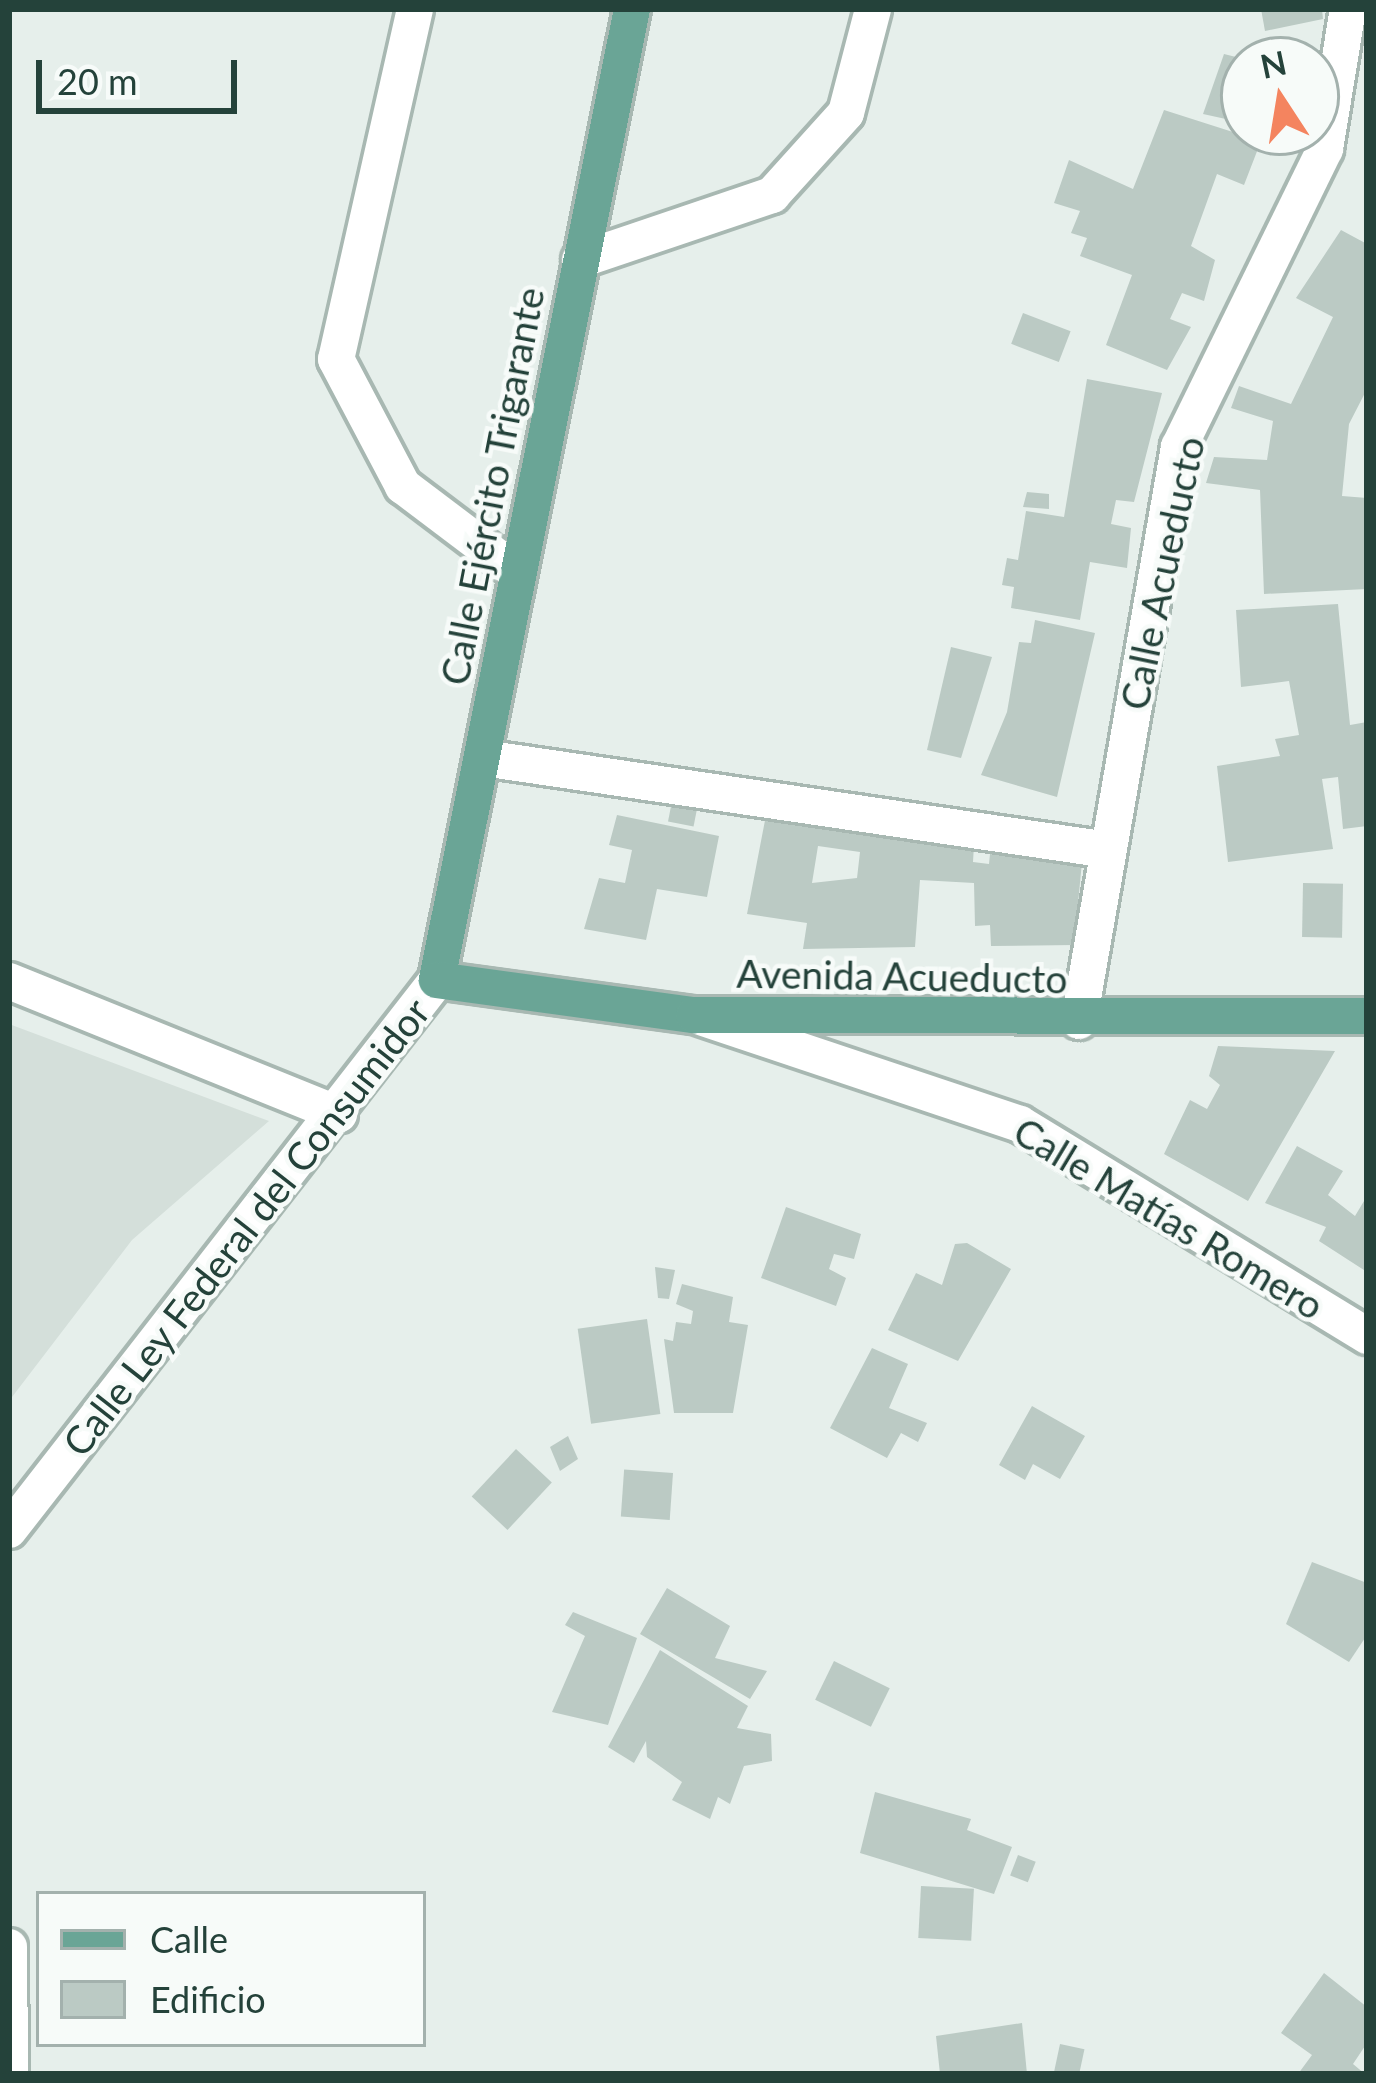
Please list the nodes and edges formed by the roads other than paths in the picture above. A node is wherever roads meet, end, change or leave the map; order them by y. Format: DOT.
graph roads {
  1 [pos="415,9"];
  2 [pos="632,9"];
  3 [pos="873,9"];
  4 [pos="1348,9"];
  5 [pos="580,260"];
  6 [pos="514,570"];
  7 [pos="483,758"];
  8 [pos="1108,850"];
  9 [pos="437,980"];
  10 [pos="9,981"];
  11 [pos="694,1015"];
  12 [pos="1367,1016"];
  13 [pos="1079,1021"];
  14 [pos="339,1114"];
  15 [pos="1367,1336"];
  16 [pos="9,1530"];
  17 [pos="9,1947"];
  18 [pos="10,2074"];
  1 -- 6 [label="street"];
  2 -- 5 [label="main road, Calle Ejército Trigarante"];
  3 -- 5 [label="street"];
  4 -- 8 [label="street, Calle Acueducto"];
  5 -- 6 [label="main road, Calle Ejército Trigarante"];
  6 -- 7 [label="main road, Calle Ejército Trigarante"];
  7 -- 8 [label="street"];
  7 -- 9 [label="main road, Calle Ejército Trigarante"];
  8 -- 13 [label="street, Calle Acueducto"];
  9 -- 11 [label="main road, Avenida Acueducto"];
  9 -- 14 [label="street, Calle Ley Federal del Consumidor"];
  10 -- 14 [label="street"];
  11 -- 13 [label="main road, Avenida Acueducto"];
  11 -- 15 [label="street, Calle Matías Romero"];
  12 -- 13 [label="main road, Avenida Acueducto"];
  14 -- 16 [label="street, Calle Ley Federal del Consumidor"];
  17 -- 18 [label="street"];
}
